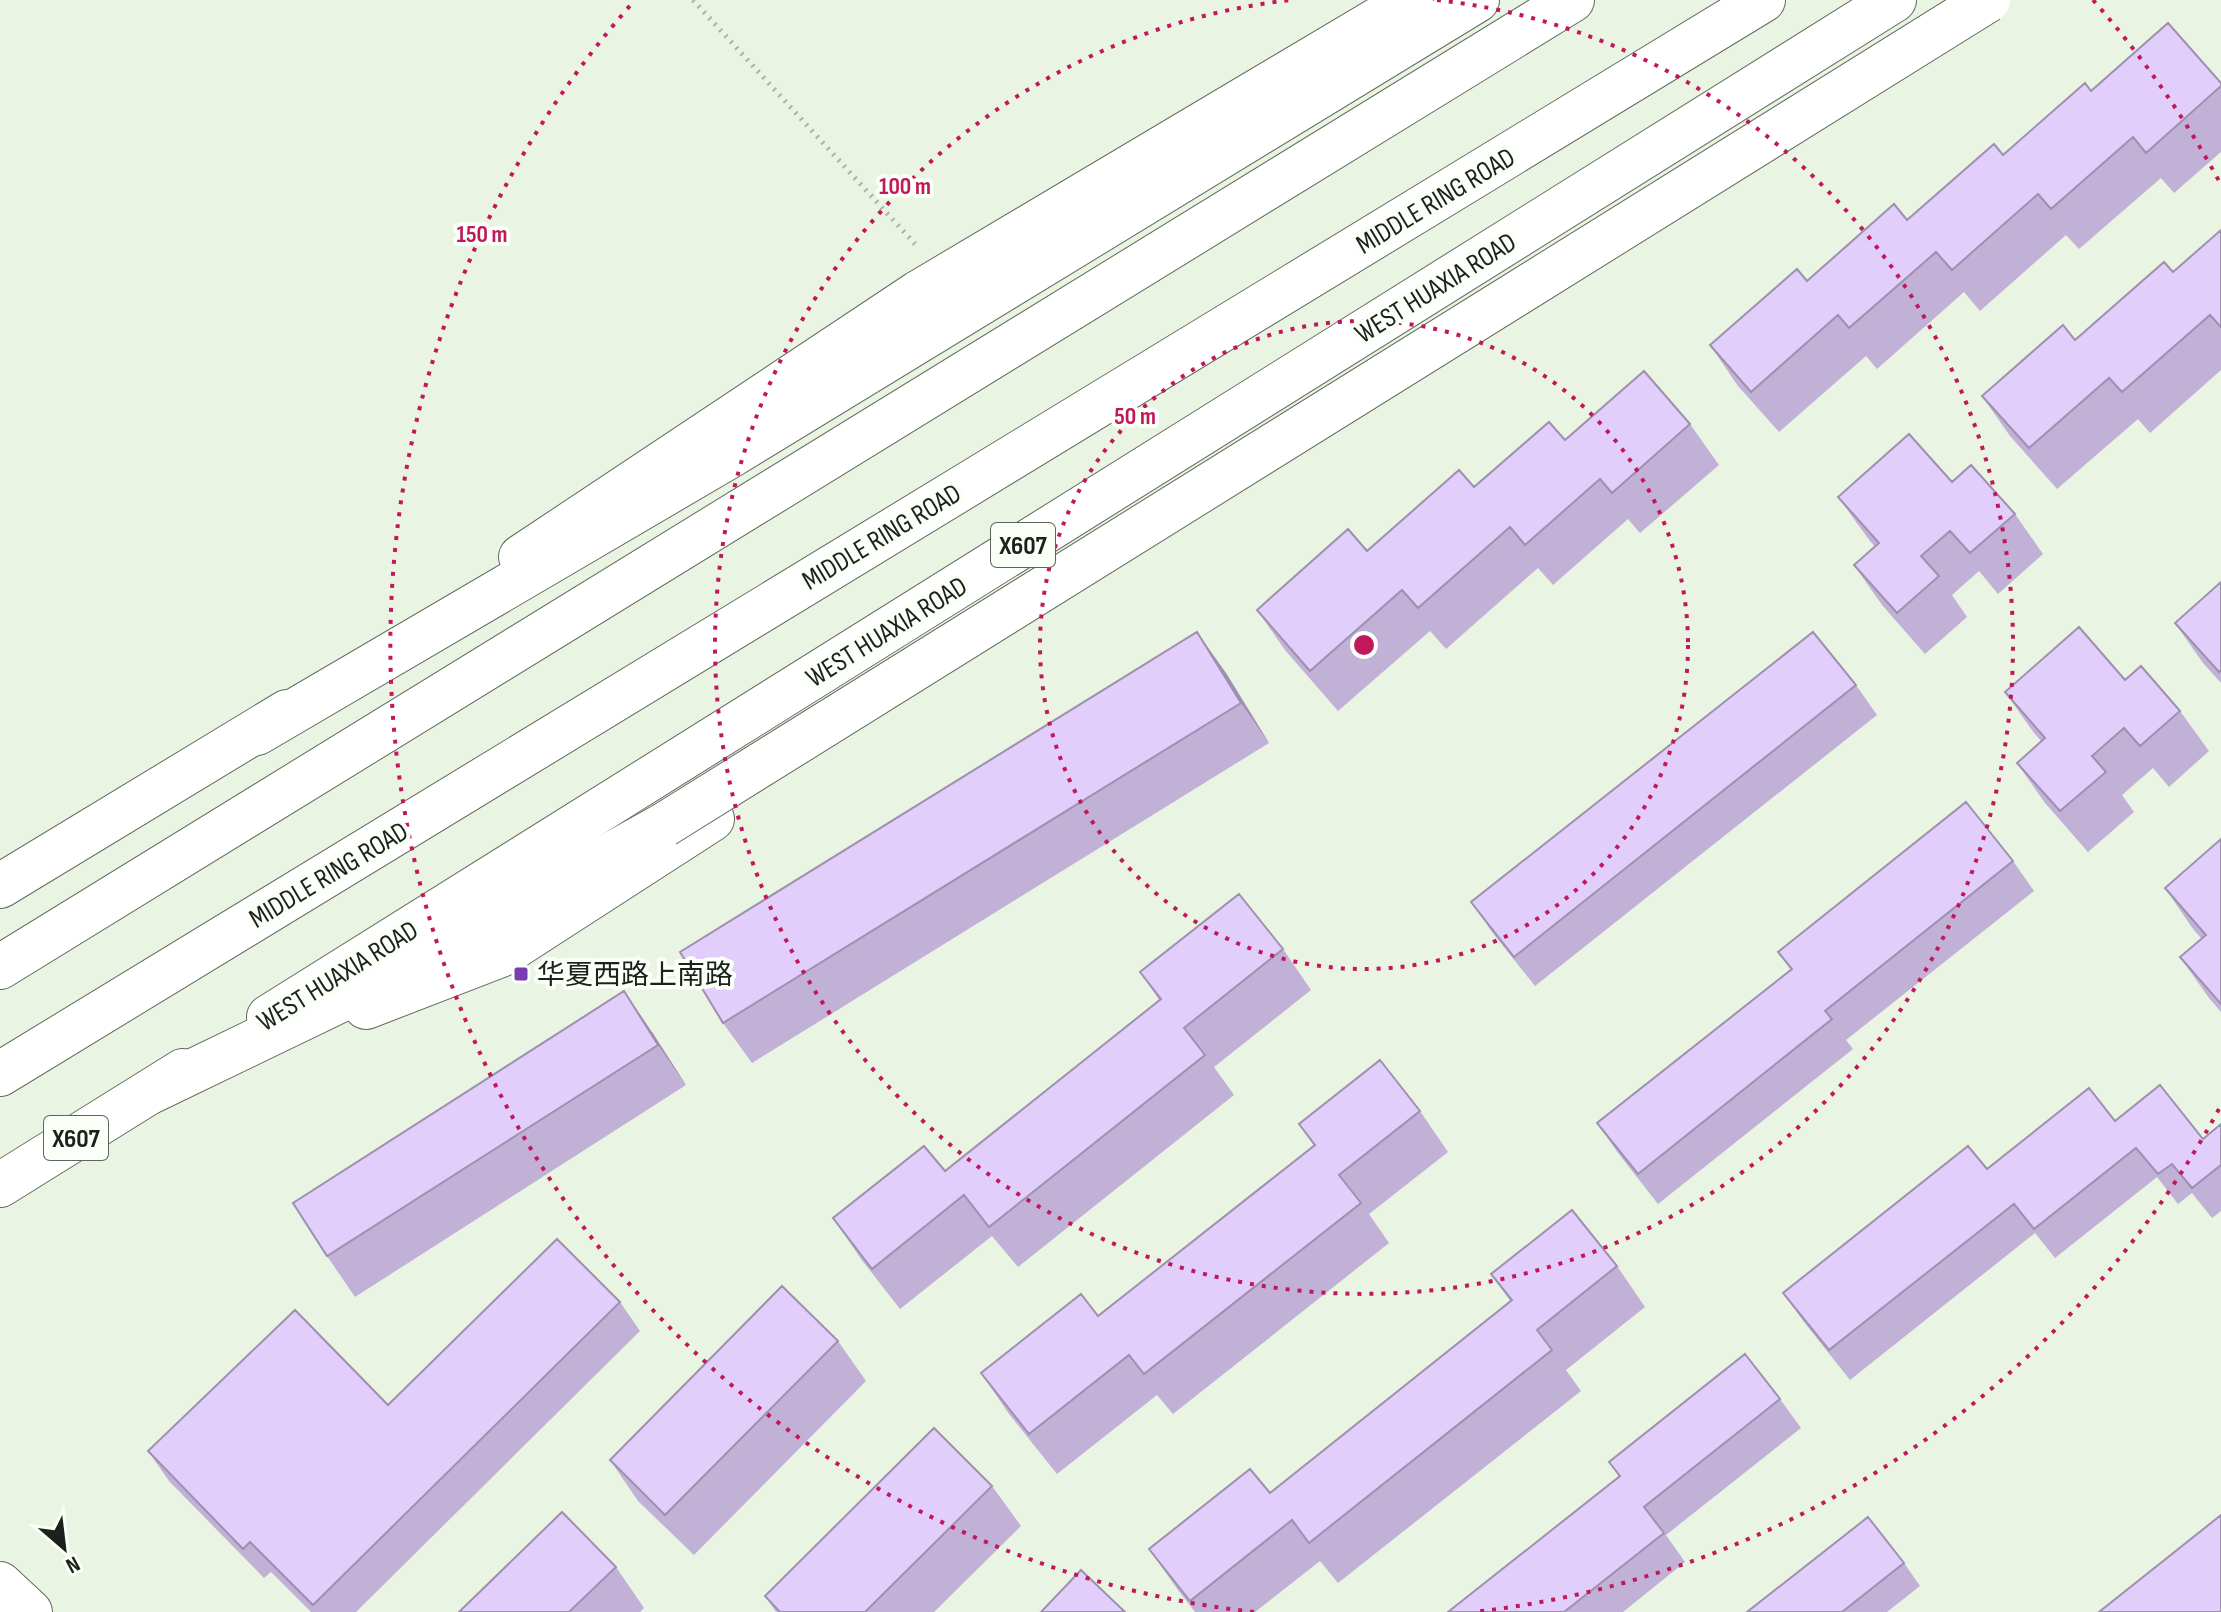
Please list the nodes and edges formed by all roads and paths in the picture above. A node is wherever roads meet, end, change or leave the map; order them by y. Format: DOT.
graph roads {
  1 [pos="693,0"];
  2 [pos="1411,0"];
  3 [pos="1477,0"];
  4 [pos="1572,0"];
  5 [pos="1763,0"];
  6 [pos="1894,0"];
  7 [pos="1986,0"];
  8 [pos="916,245"];
  9 [pos="257,733"];
  10 [pos="0,886"];
  11 [pos="0,967"];
  12 [pos="0,1074"];
  13 [pos="152,1091"];
  14 [pos="0,1185"];
  15 [pos="0,1584"];
  16 [pos="30,1612"];
  1 -- 8 [label="path"];
  2 -- 9 [label="main road"];
  3 -- 9 [label="main road"];
  4 -- 11 [label="main road"];
  5 -- 12 [label="main road, MIDDLE RING ROAD"];
  6 -- 13 [label="main road, WEST HUAXIA ROAD / X607"];
  7 -- 13 [label="main road, bridge"];
  7 -- 13 [label="main road"];
  9 -- 10 [label="main road"];
  13 -- 14 [label="main road, WEST HUAXIA ROAD / X607"];
  15 -- 16 [label="main road"];
}
